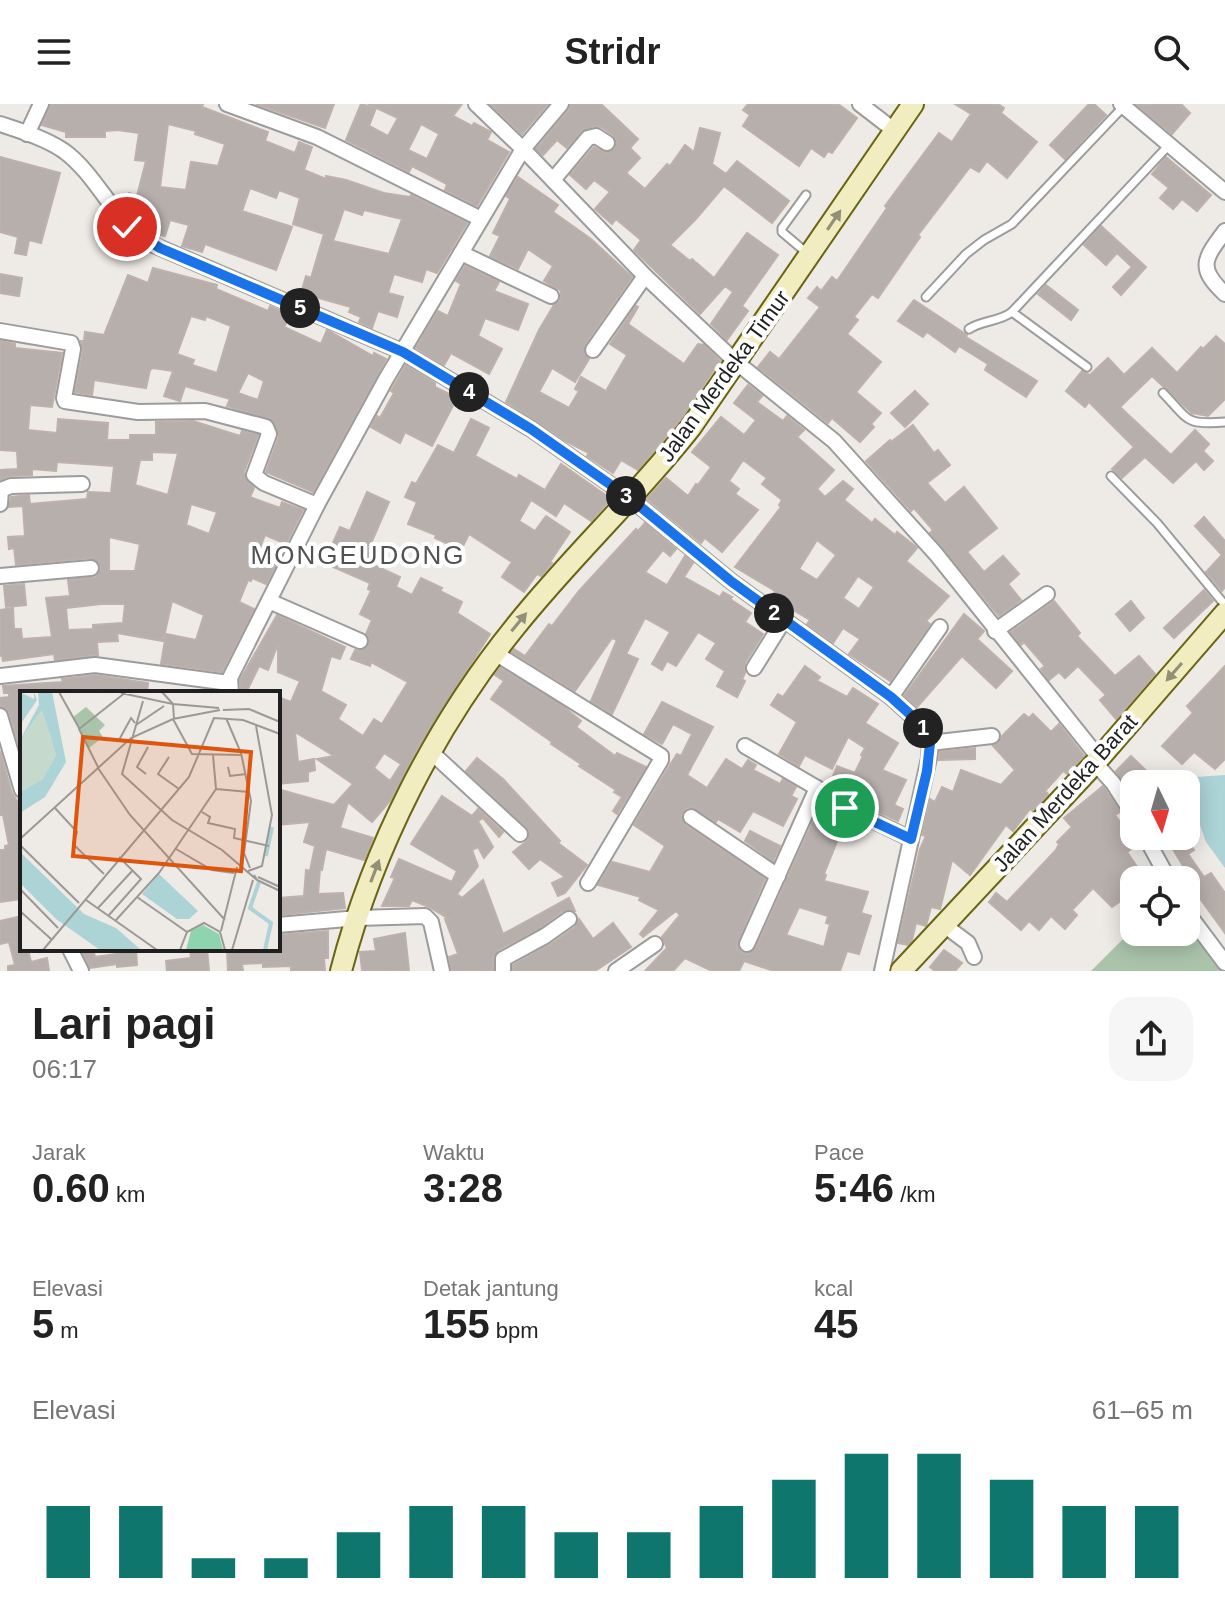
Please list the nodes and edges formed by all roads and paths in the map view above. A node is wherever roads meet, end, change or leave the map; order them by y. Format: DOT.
graph roads {
  1 [pos="41,104"];
  2 [pos="227,104"];
  3 [pos="476,104"];
  4 [pos="561,104"];
  5 [pos="860,104"];
  6 [pos="913,104"];
  7 [pos="1122,105"];
  8 [pos="0,124"];
  9 [pos="895,131"];
  10 [pos="27,134"];
  11 [pos="607,143"];
  12 [pos="1169,145"];
  13 [pos="523,149"];
  14 [pos="553,180"];
  15 [pos="1225,192"];
  16 [pos="806,195"];
  17 [pos="481,219"];
  18 [pos="1225,231"];
  19 [pos="461,253"];
  20 [pos="810,256"];
  21 [pos="645,276"];
  22 [pos="1225,294"];
  23 [pos="551,296"];
  24 [pos="926,297"];
  25 [pos="1012,312"];
  26 [pos="969,329"];
  27 [pos="0,331"];
  28 [pos="593,350"];
  29 [pos="403,352"];
  30 [pos="736,362"];
  31 [pos="1087,367"];
  32 [pos="1163,393"];
  33 [pos="1225,422"];
  34 [pos="1111,476"];
  35 [pos="82,484"];
  36 [pos="631,499"];
  37 [pos="0,504"];
  38 [pos="317,505"];
  39 [pos="91,568"];
  40 [pos="0,576"];
  41 [pos="1047,594"];
  42 [pos="269,601"];
  43 [pos="1225,605"];
  44 [pos="1225,613"];
  45 [pos="784,620"];
  46 [pos="940,627"];
  47 [pos="995,631"];
  48 [pos="360,641"];
  49 [pos="495,653"];
  50 [pos="754,668"];
  51 [pos="0,676"];
  52 [pos="230,688"];
  53 [pos="891,697"];
  54 [pos="0,716"];
  55 [pos="992,736"];
  56 [pos="930,743"];
  57 [pos="745,746"];
  58 [pos="431,752"];
  59 [pos="6,754"];
  60 [pos="1097,761"];
  61 [pos="20,786"];
  62 [pos="817,788"];
  63 [pos="1120,794"];
  64 [pos="691,817"];
  65 [pos="520,834"];
  66 [pos="911,839"];
  67 [pos="778,876"];
  68 [pos="588,883"];
  69 [pos="358,918"];
  70 [pos="569,919"];
  71 [pos="280,925"];
  72 [pos="944,925"];
  73 [pos="1200,930"];
  74 [pos="655,944"];
  75 [pos="747,944"];
  76 [pos="71,951"];
  77 [pos="974,957"];
  78 [pos="1225,963"];
  79 [pos="81,971"];
  80 [pos="341,971"];
  81 [pos="442,971"];
  82 [pos="503,971"];
  83 [pos="616,971"];
  84 [pos="882,971"];
  85 [pos="901,971"];
  1 -- 10 [label="street"];
  2 -- 17 [label="street"];
  3 -- 13 [label="street"];
  4 -- 13 [label="street"];
  5 -- 9 [label="street"];
  6 -- 9 [label="main road, Jalan Merdeka Timur"];
  7 -- 12 [label="street"];
  7 -- 24 [label="lane"];
  8 -- 10 [label="street"];
  20 -- 9 [label="main road, Jalan Merdeka Timur, one-way"];
  10 -- 29 [label="street"];
  11 -- 14 [label="street"];
  12 -- 15 [label="street"];
  12 -- 25 [label="lane"];
  13 -- 14 [label="street"];
  13 -- 17 [label="street"];
  14 -- 21 [label="street"];
  16 -- 20 [label="lane"];
  17 -- 19 [label="street"];
  18 -- 22 [label="street"];
  19 -- 23 [label="street"];
  19 -- 29 [label="street"];
  20 -- 30 [label="main road, Jalan Merdeka Timur"];
  21 -- 28 [label="street"];
  21 -- 30 [label="street"];
  25 -- 26 [label="lane"];
  25 -- 31 [label="lane"];
  27 -- 38 [label="street"];
  29 -- 36 [label="street"];
  29 -- 38 [label="street"];
  30 -- 36 [label="main road, Jalan Merdeka Timur"];
  30 -- 47 [label="street"];
  32 -- 33 [label="lane"];
  34 -- 43 [label="lane"];
  35 -- 37 [label="street"];
  36 -- 45 [label="street"];
  49 -- 36 [label="main road, Jalan Merdeka Timur, one-way"];
  38 -- 42 [label="street"];
  39 -- 40 [label="street"];
  41 -- 47 [label="street"];
  42 -- 48 [label="street"];
  42 -- 52 [label="street"];
  44 -- 60 [label="main road, Jalan Merdeka Barat, one-way"];
  45 -- 50 [label="street"];
  45 -- 53 [label="street"];
  46 -- 53 [label="street"];
  47 -- 60 [label="street"];
  49 -- 58 [label="main road, Jalan Merdeka Timur"];
  49 -- 68 [label="street"];
  51 -- 52 [label="street"];
  53 -- 56 [label="street"];
  54 -- 59 [label="street"];
  55 -- 56 [label="street"];
  56 -- 66 [label="street"];
  57 -- 62 [label="street"];
  58 -- 65 [label="street"];
  69 -- 58 [label="main road, Jalan Merdeka Timur, one-way"];
  59 -- 61 [label="street"];
  60 -- 63 [label="street"];
  60 -- 72 [label="main road, Jalan Merdeka Barat"];
  62 -- 66 [label="street"];
  62 -- 67 [label="street"];
  64 -- 67 [label="street"];
  66 -- 84 [label="street"];
  67 -- 75 [label="street"];
  69 -- 71 [label="street"];
  69 -- 80 [label="main road, Jalan Merdeka Timur"];
  69 -- 81 [label="street"];
  70 -- 82 [label="street"];
  72 -- 77 [label="street"];
  72 -- 85 [label="main road, Jalan Merdeka Barat"];
  73 -- 78 [label="street"];
  74 -- 83 [label="street"];
  76 -- 79 [label="street"];
}
